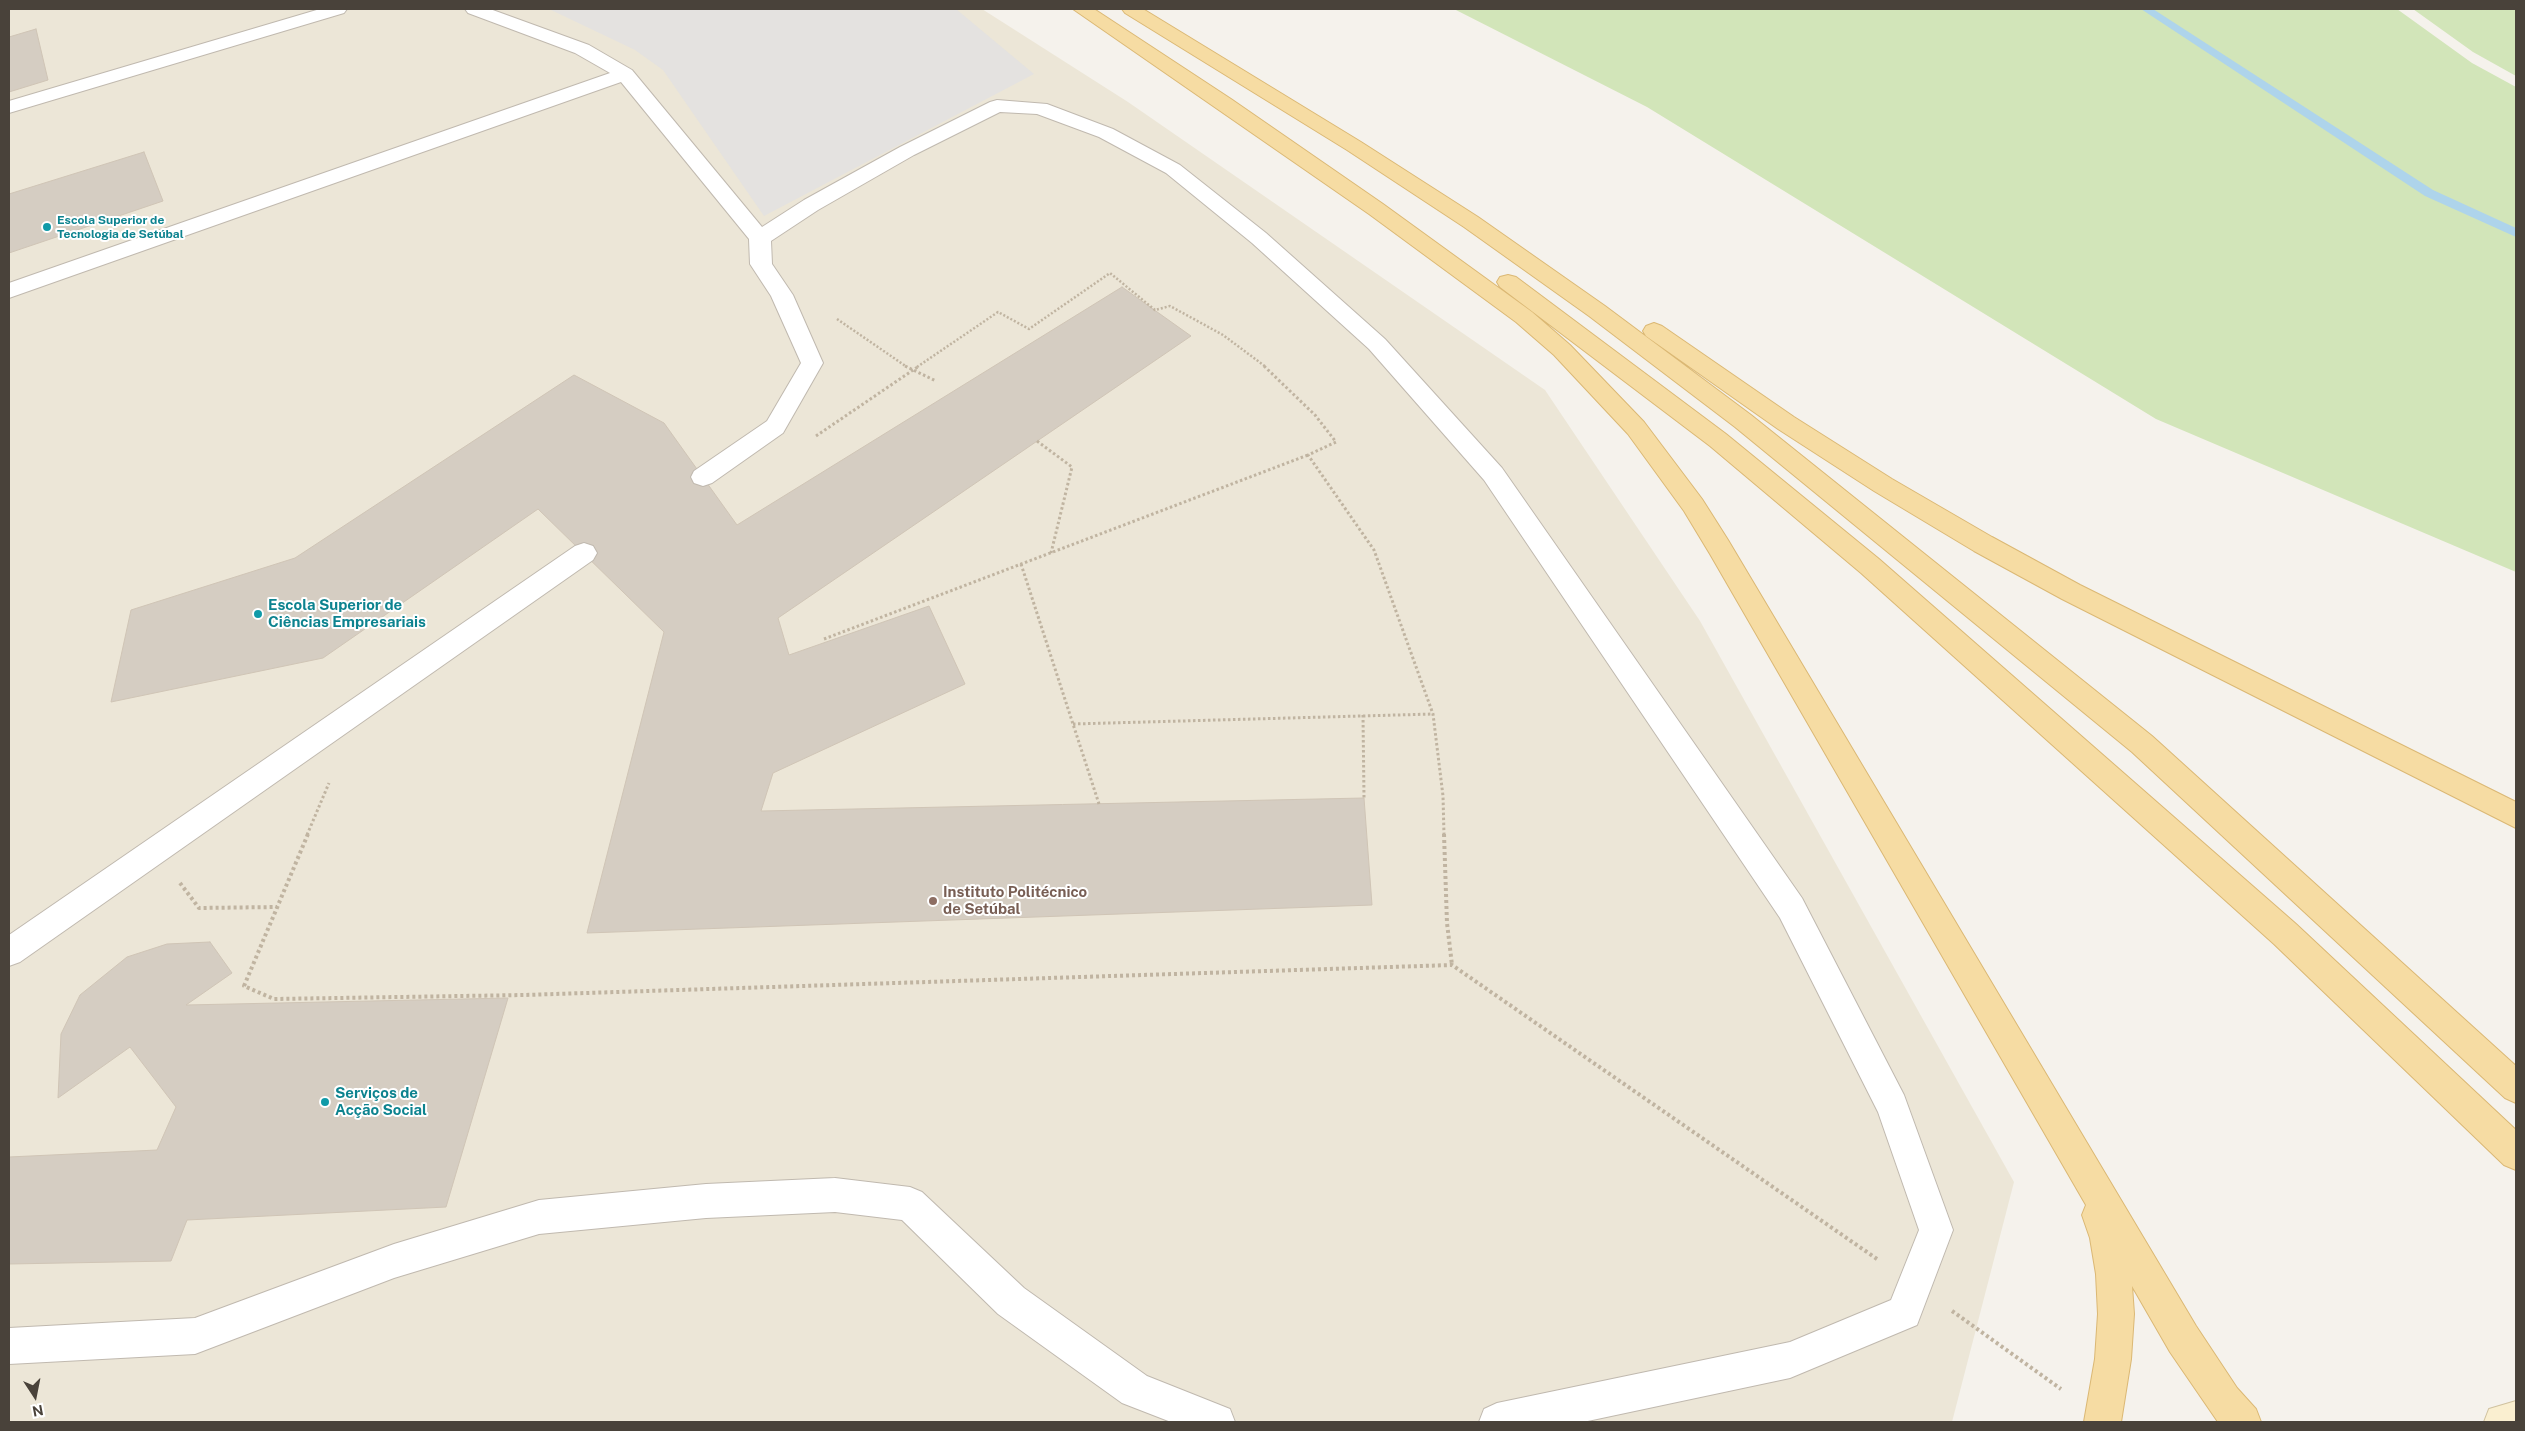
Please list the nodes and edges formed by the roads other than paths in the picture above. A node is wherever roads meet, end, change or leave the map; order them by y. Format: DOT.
graph roads {
  1 [pos="338,9"];
  2 [pos="474,9"];
  3 [pos="1082,9"];
  4 [pos="1088,9"];
  5 [pos="1130,9"];
  6 [pos="1146,9"];
  7 [pos="625,74"];
  8 [pos="9,107"];
  9 [pos="760,238"];
  10 [pos="9,291"];
  11 [pos="703,477"];
  12 [pos="584,553"];
  13 [pos="2516,816"];
  14 [pos="9,952"];
  15 [pos="2516,1087"];
  16 [pos="2073,1149"];
  17 [pos="2516,1153"];
  18 [pos="9,1346"];
  19 [pos="2516,1419"];
  20 [pos="1217,1422"];
  21 [pos="1496,1422"];
  22 [pos="2102,1422"];
  23 [pos="2243,1422"];
  24 [pos="2502,1422"];
  1 -- 8 [label="lane"];
  2 -- 7 [label="lane"];
  3 -- 16 [label="main road"];
  4 -- 17 [label="main road"];
  5 -- 15 [label="main road"];
  6 -- 13 [label="main road"];
  7 -- 9 [label="lane"];
  7 -- 10 [label="lane"];
  9 -- 11 [label="lane"];
  9 -- 21 [label="lane"];
  12 -- 14 [label="lane"];
  16 -- 22 [label="main road"];
  16 -- 23 [label="main road"];
  18 -- 20 [label="lane"];
  19 -- 24 [label="main road"];
}
